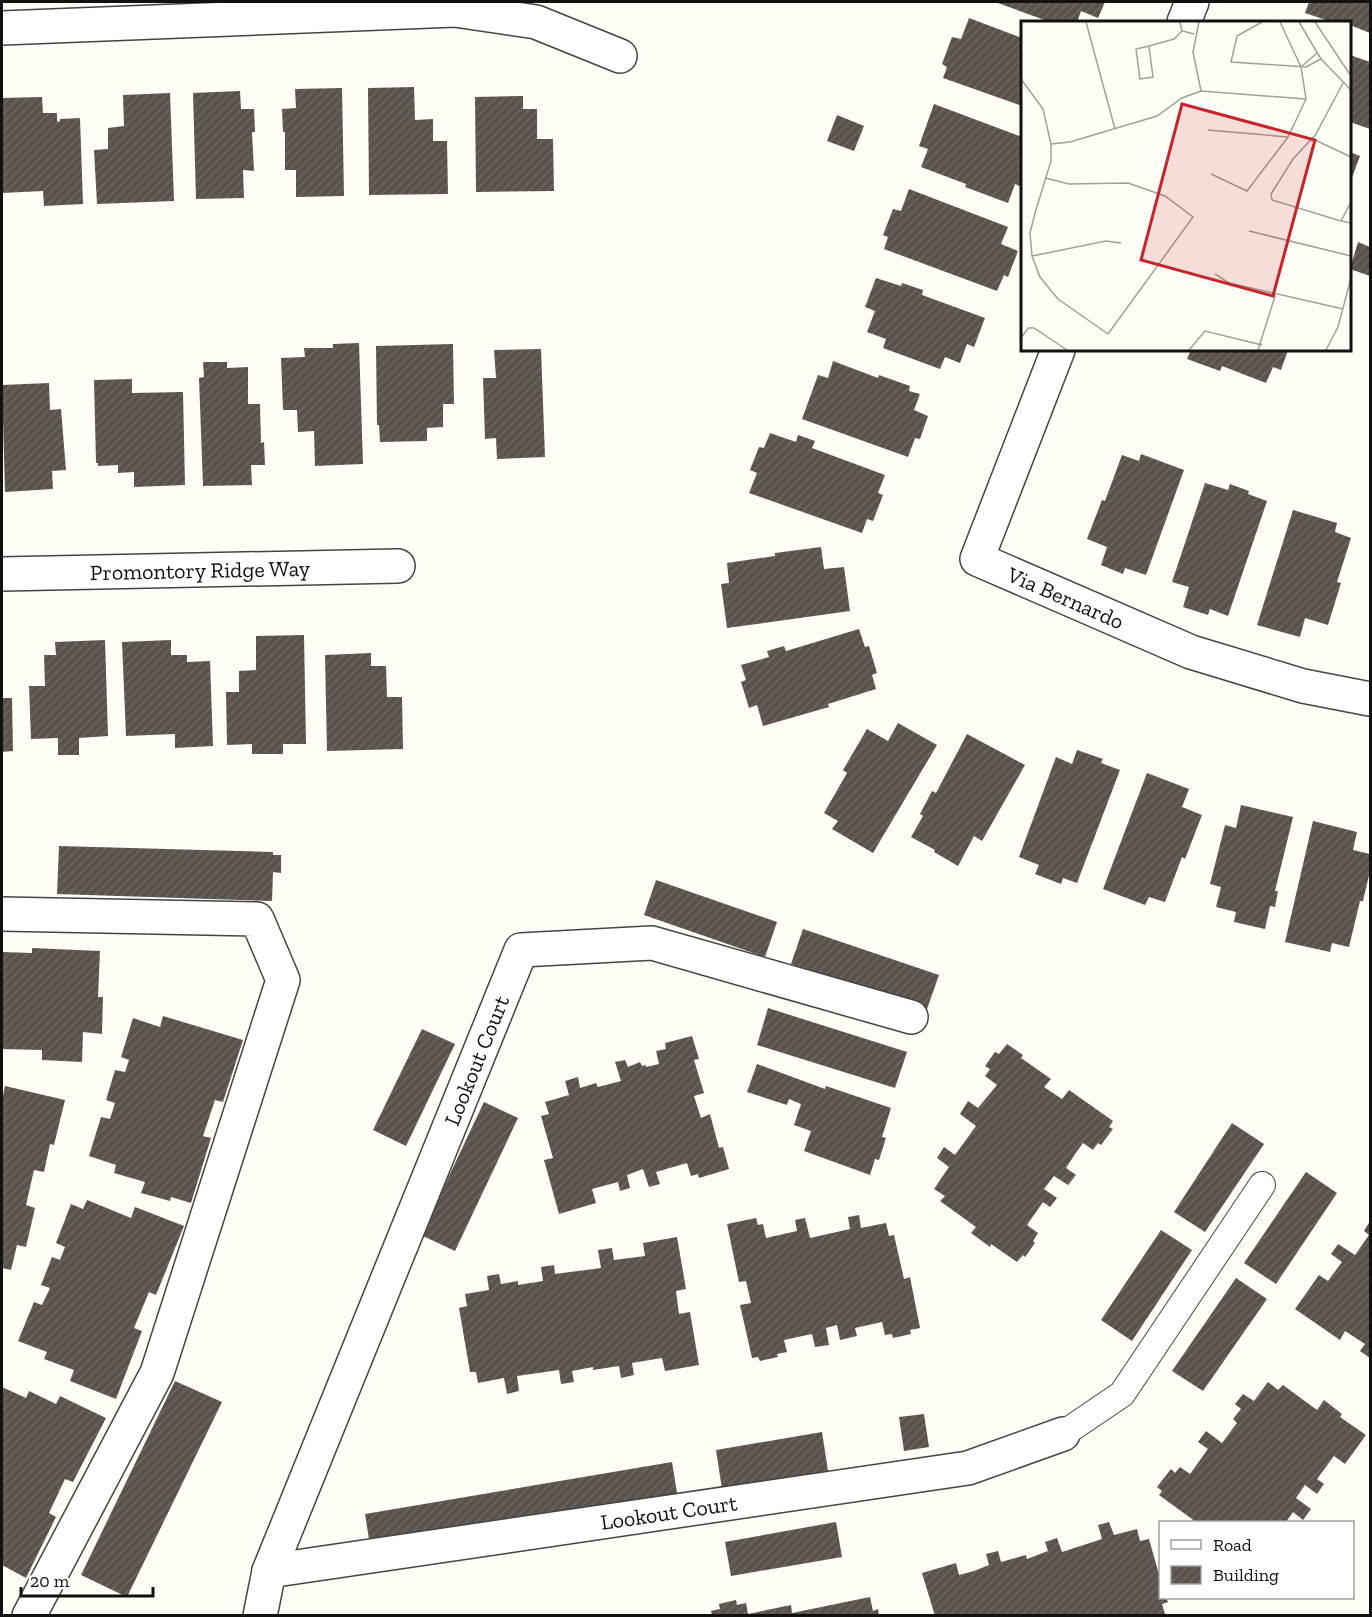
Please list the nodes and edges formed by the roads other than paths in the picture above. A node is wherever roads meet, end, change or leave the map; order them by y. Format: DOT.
graph roads {
  1 [pos="1192,2"];
  2 [pos="1184,21"];
  3 [pos="2,28"];
  4 [pos="620,56"];
  5 [pos="1058,351"];
  6 [pos="399,566"];
  7 [pos="2,574"];
  8 [pos="1371,699"];
  9 [pos="2,914"];
  10 [pos="911,1017"];
  11 [pos="1262,1185"];
  12 [pos="1063,1434"];
  13 [pos="268,1570"];
  14 [pos="29,1616"];
  15 [pos="260,1616"];
  1 -- 2 [label="street"];
  3 -- 4 [label="street"];
  5 -- 8 [label="street, Via Bernardo"];
  6 -- 7 [label="street, Promontory Ridge Way"];
  9 -- 14 [label="street"];
  10 -- 13 [label="street, Lookout Court"];
  11 -- 12 [label="lane"];
  12 -- 13 [label="street, Lookout Court"];
  13 -- 15 [label="street, Lookout Court"];
}
